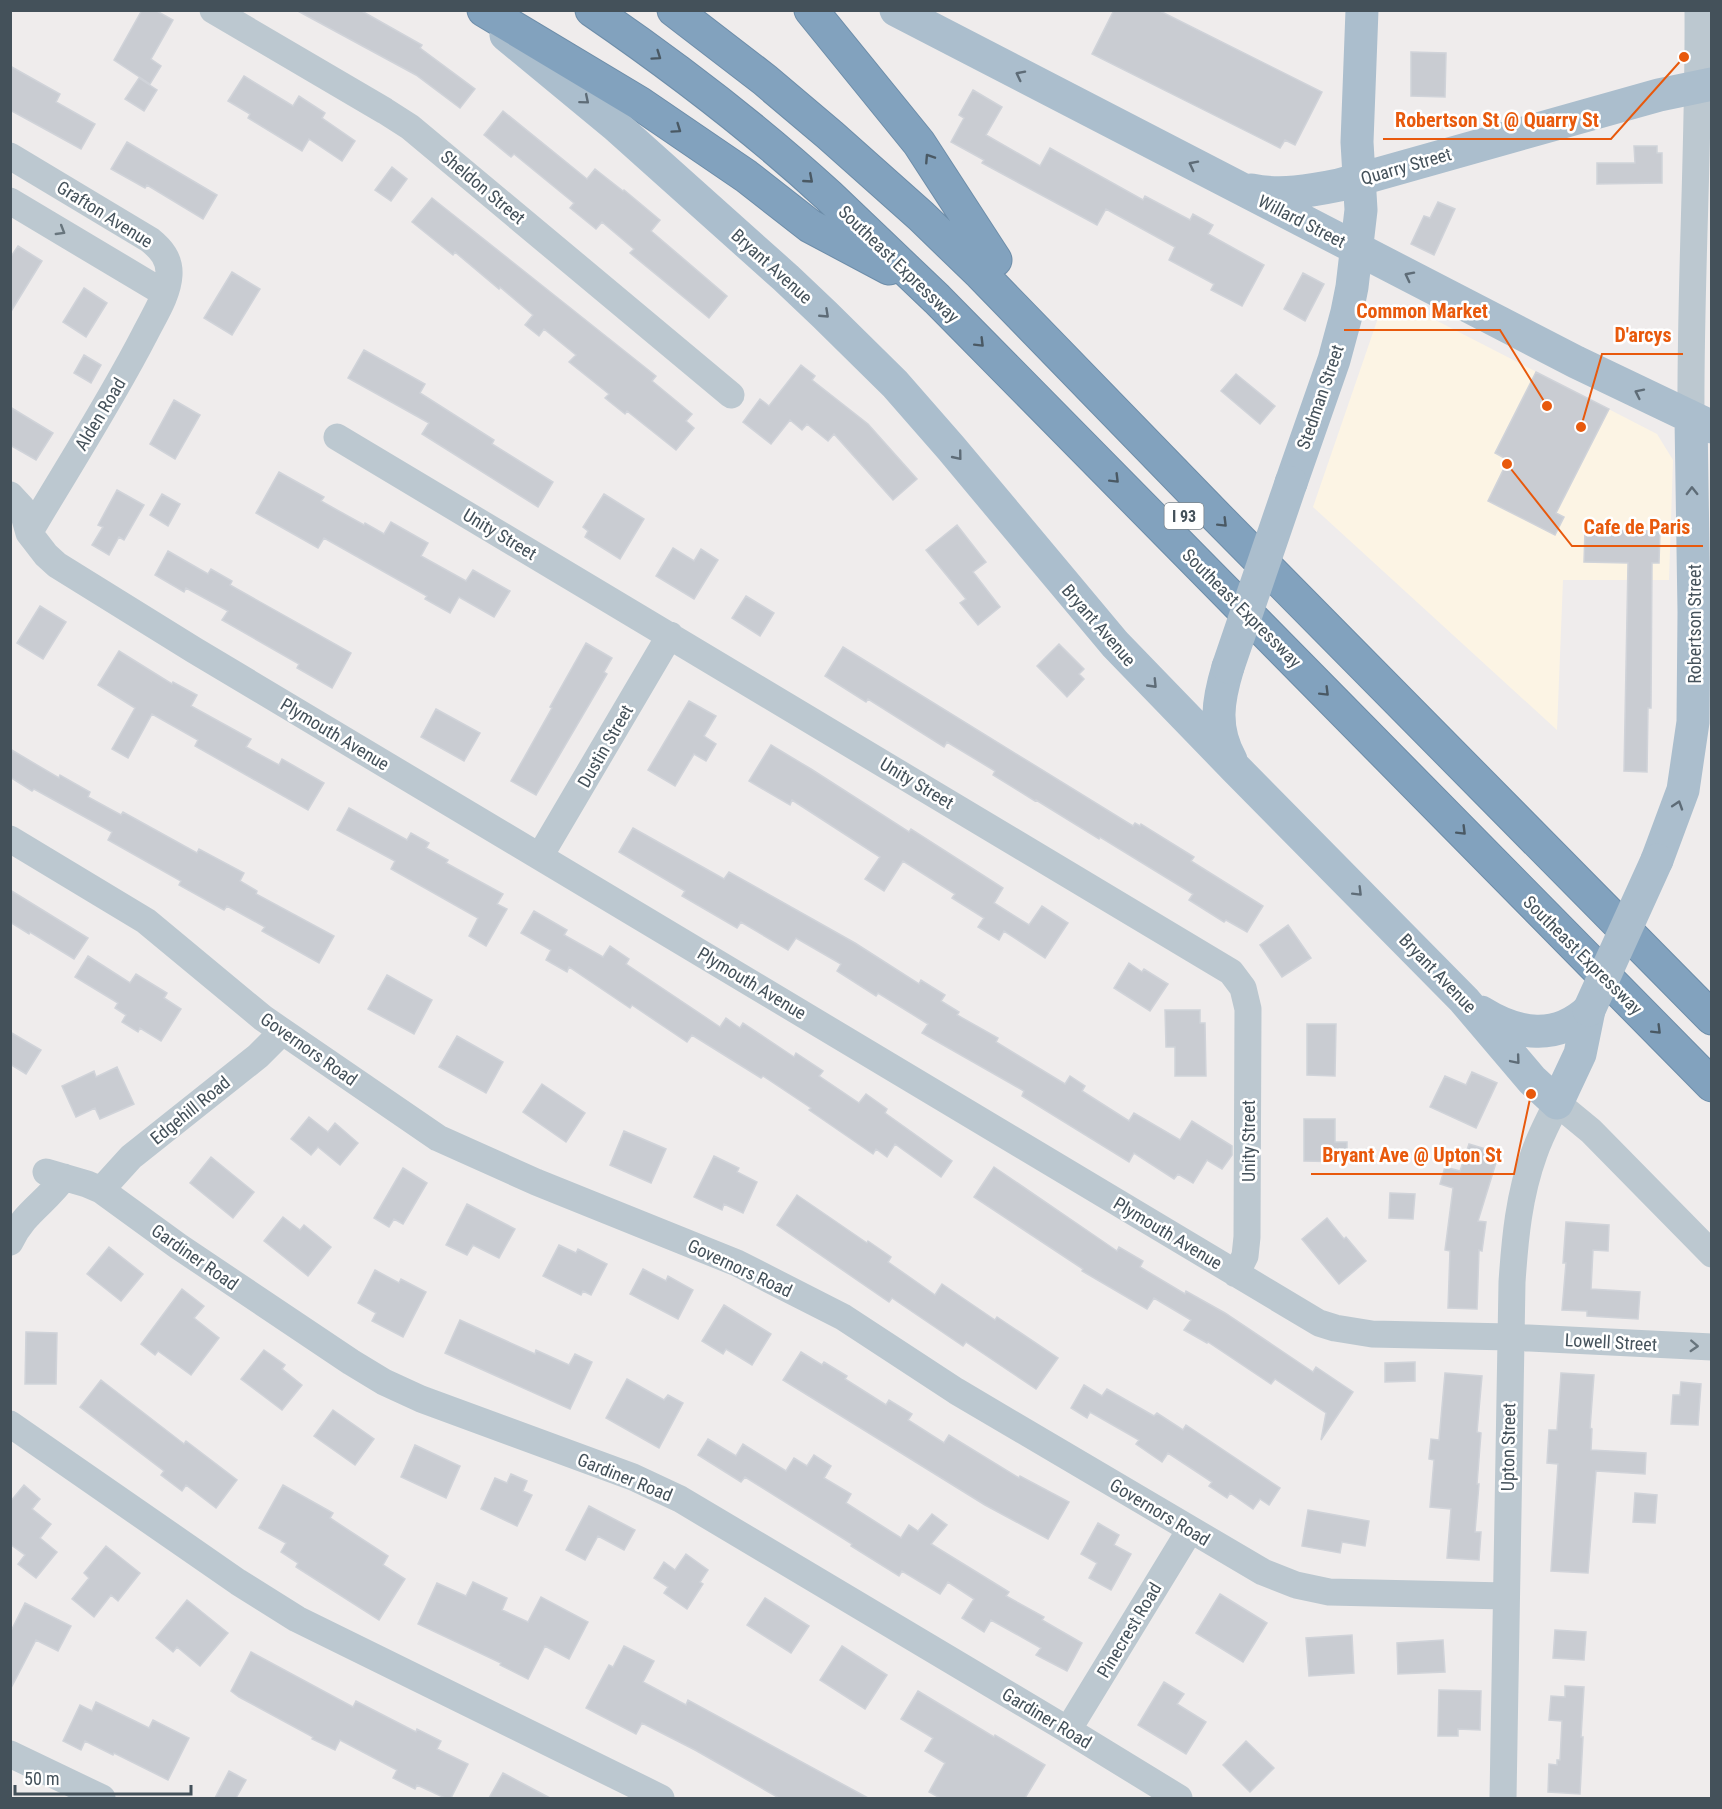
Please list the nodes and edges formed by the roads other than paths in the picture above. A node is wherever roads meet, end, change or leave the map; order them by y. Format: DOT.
graph roads {
  1 [pos="213,10"];
  2 [pos="475,10"];
  3 [pos="484,10"];
  4 [pos="592,10"];
  5 [pos="629,10"];
  6 [pos="674,10"];
  7 [pos="706,10"];
  8 [pos="811,10"];
  9 [pos="896,10"];
  10 [pos="1362,10"];
  11 [pos="1698,10"];
  12 [pos="1705,85"];
  13 [pos="10,156"];
  14 [pos="1359,180"];
  15 [pos="1238,188"];
  16 [pos="10,201"];
  17 [pos="1357,249"];
  18 [pos="995,260"];
  19 [pos="923,286"];
  20 [pos="164,293"];
  21 [pos="731,395"];
  22 [pos="1701,423"];
  23 [pos="337,437"];
  24 [pos="10,495"];
  25 [pos="20,534"];
  26 [pos="670,635"];
  27 [pos="1236,770"];
  28 [pos="10,839"];
  29 [pos="540,856"];
  30 [pos="1712,990"];
  31 [pos="1464,1000"];
  32 [pos="1589,1010"];
  33 [pos="1712,1018"];
  34 [pos="282,1032"];
  35 [pos="1712,1052"];
  36 [pos="1712,1085"];
  37 [pos="1557,1103"];
  38 [pos="101,1190"];
  39 [pos="10,1242"];
  40 [pos="1712,1254"];
  41 [pos="1236,1274"];
  42 [pos="1510,1337"];
  43 [pos="1712,1347"];
  44 [pos="10,1424"];
  45 [pos="1190,1530"];
  46 [pos="1506,1596"];
  47 [pos="1068,1730"];
  48 [pos="10,1754"];
  49 [pos="102,1798"];
  50 [pos="661,1798"];
  51 [pos="1179,1798"];
  52 [pos="1503,1798"];
  1 -- 21 [label="street, Sheldon Street"];
  2 -- 27 [label="main road, Bryant Avenue, one-way"];
  3 -- 19 [label="highway, one-way"];
  4 -- 19 [label="highway, Southeast Expressway / I 93, one-way"];
  5 -- 35 [label="highway, I 93"];
  6 -- 33 [label="highway, I 93, one-way"];
  7 -- 18 [label="highway, I 93"];
  18 -- 8 [label="highway, one-way"];
  15 -- 9 [label="main road, Willard Street, one-way"];
  10 -- 14 [label="main road, Stedman Street"];
  11 -- 12 [label="street, Robertson Street"];
  12 -- 14 [label="main road, Quarry Street"];
  12 -- 22 [label="street, Robertson Street"];
  13 -- 20 [label="street, Grafton Avenue"];
  14 -- 15 [label="main road, Quarry Street"];
  14 -- 17 [label="main road, Stedman Street"];
  15 -- 17 [label="main road, Willard Street"];
  16 -- 20 [label="street, Grafton Avenue, one-way"];
  22 -- 17 [label="main road, Willard Street, one-way"];
  17 -- 27 [label="main road, Stedman Street, bridge"];
  18 -- 30 [label="highway, I 93"];
  19 -- 36 [label="highway, Southeast Expressway / I 93, one-way"];
  20 -- 25 [label="street, Alden Road"];
  32 -- 22 [label="main road, Robertson Street, one-way, bridge"];
  23 -- 26 [label="street, Unity Street"];
  24 -- 25 [label="street, Plymouth Avenue"];
  25 -- 29 [label="street, Plymouth Avenue"];
  26 -- 29 [label="street, Dustin Street"];
  26 -- 41 [label="street, Unity Street"];
  27 -- 31 [label="main road, Bryant Avenue, one-way"];
  28 -- 34 [label="street, Governors Road"];
  29 -- 41 [label="street, Plymouth Avenue"];
  31 -- 32 [label="main road"];
  31 -- 37 [label="main road, Bryant Avenue, one-way"];
  32 -- 37 [label="main road, Robertson Street"];
  34 -- 38 [label="street, Edgehill Road"];
  34 -- 45 [label="street, Governors Road"];
  37 -- 40 [label="street, Bryant Avenue"];
  37 -- 42 [label="street, Upton Street"];
  38 -- 39 [label="street, Gardiner Road"];
  38 -- 47 [label="street, Gardiner Road"];
  41 -- 42 [label="street, Plymouth Avenue"];
  42 -- 43 [label="street, Lowell Street, one-way"];
  42 -- 46 [label="street, Upton Street"];
  44 -- 50 [label="street"];
  45 -- 46 [label="street, Governors Road"];
  45 -- 47 [label="street, Pinecrest Road"];
  46 -- 52 [label="street, Upton Street"];
  47 -- 51 [label="street, Gardiner Road"];
  48 -- 49 [label="street"];
}
